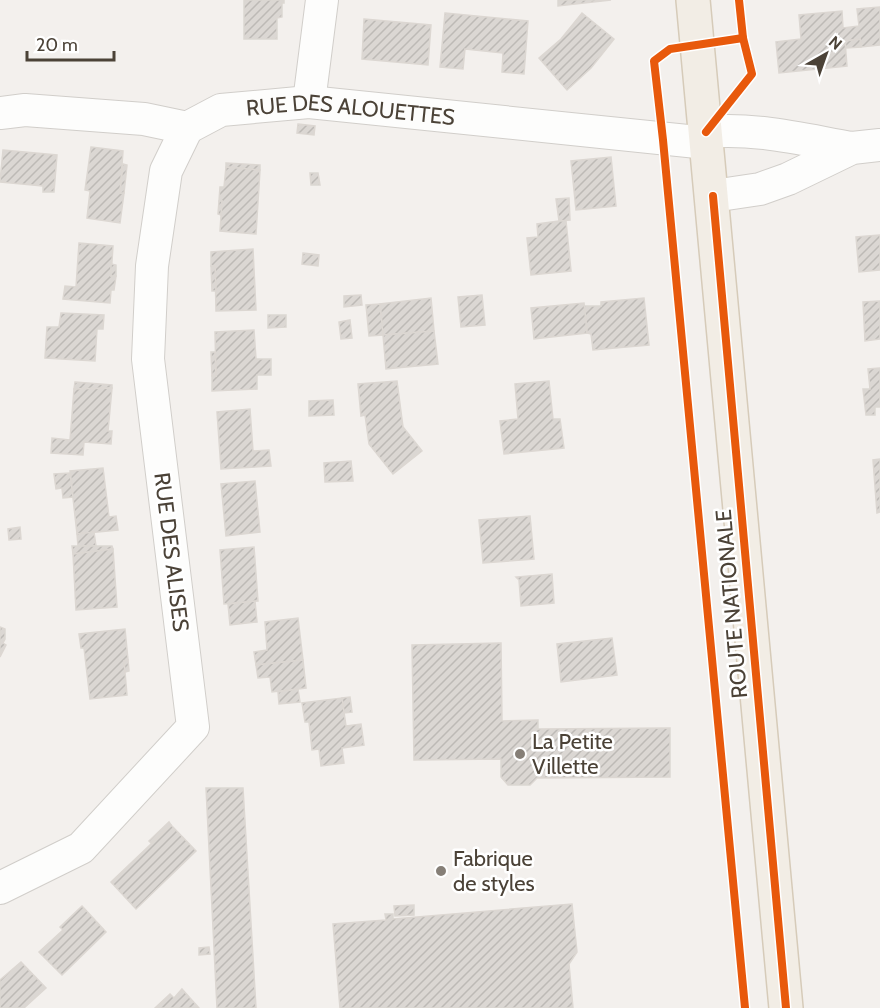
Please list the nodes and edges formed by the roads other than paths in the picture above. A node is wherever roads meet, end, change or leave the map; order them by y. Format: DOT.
graph roads {
  1 [pos="322,0"];
  2 [pos="693,0"];
  3 [pos="309,102"];
  4 [pos="0,113"];
  5 [pos="187,129"];
  6 [pos="707,138"];
  7 [pos="866,146"];
  8 [pos="712,196"];
  9 [pos="0,888"];
  10 [pos="786,1008"];
  1 -- 3 [label="street"];
  2 -- 6 [label="main road, ROUTE NATIONALE"];
  3 -- 5 [label="street, RUE DES ALOUETTES"];
  3 -- 6 [label="street, RUE DES ALOUETTES"];
  4 -- 5 [label="street"];
  5 -- 9 [label="street, RUE DES ALISES"];
  6 -- 7 [label="street, RUE DES ALOUETTES"];
  6 -- 8 [label="main road, ROUTE NATIONALE"];
  7 -- 8 [label="street"];
  8 -- 10 [label="main road, ROUTE NATIONALE"];
}
